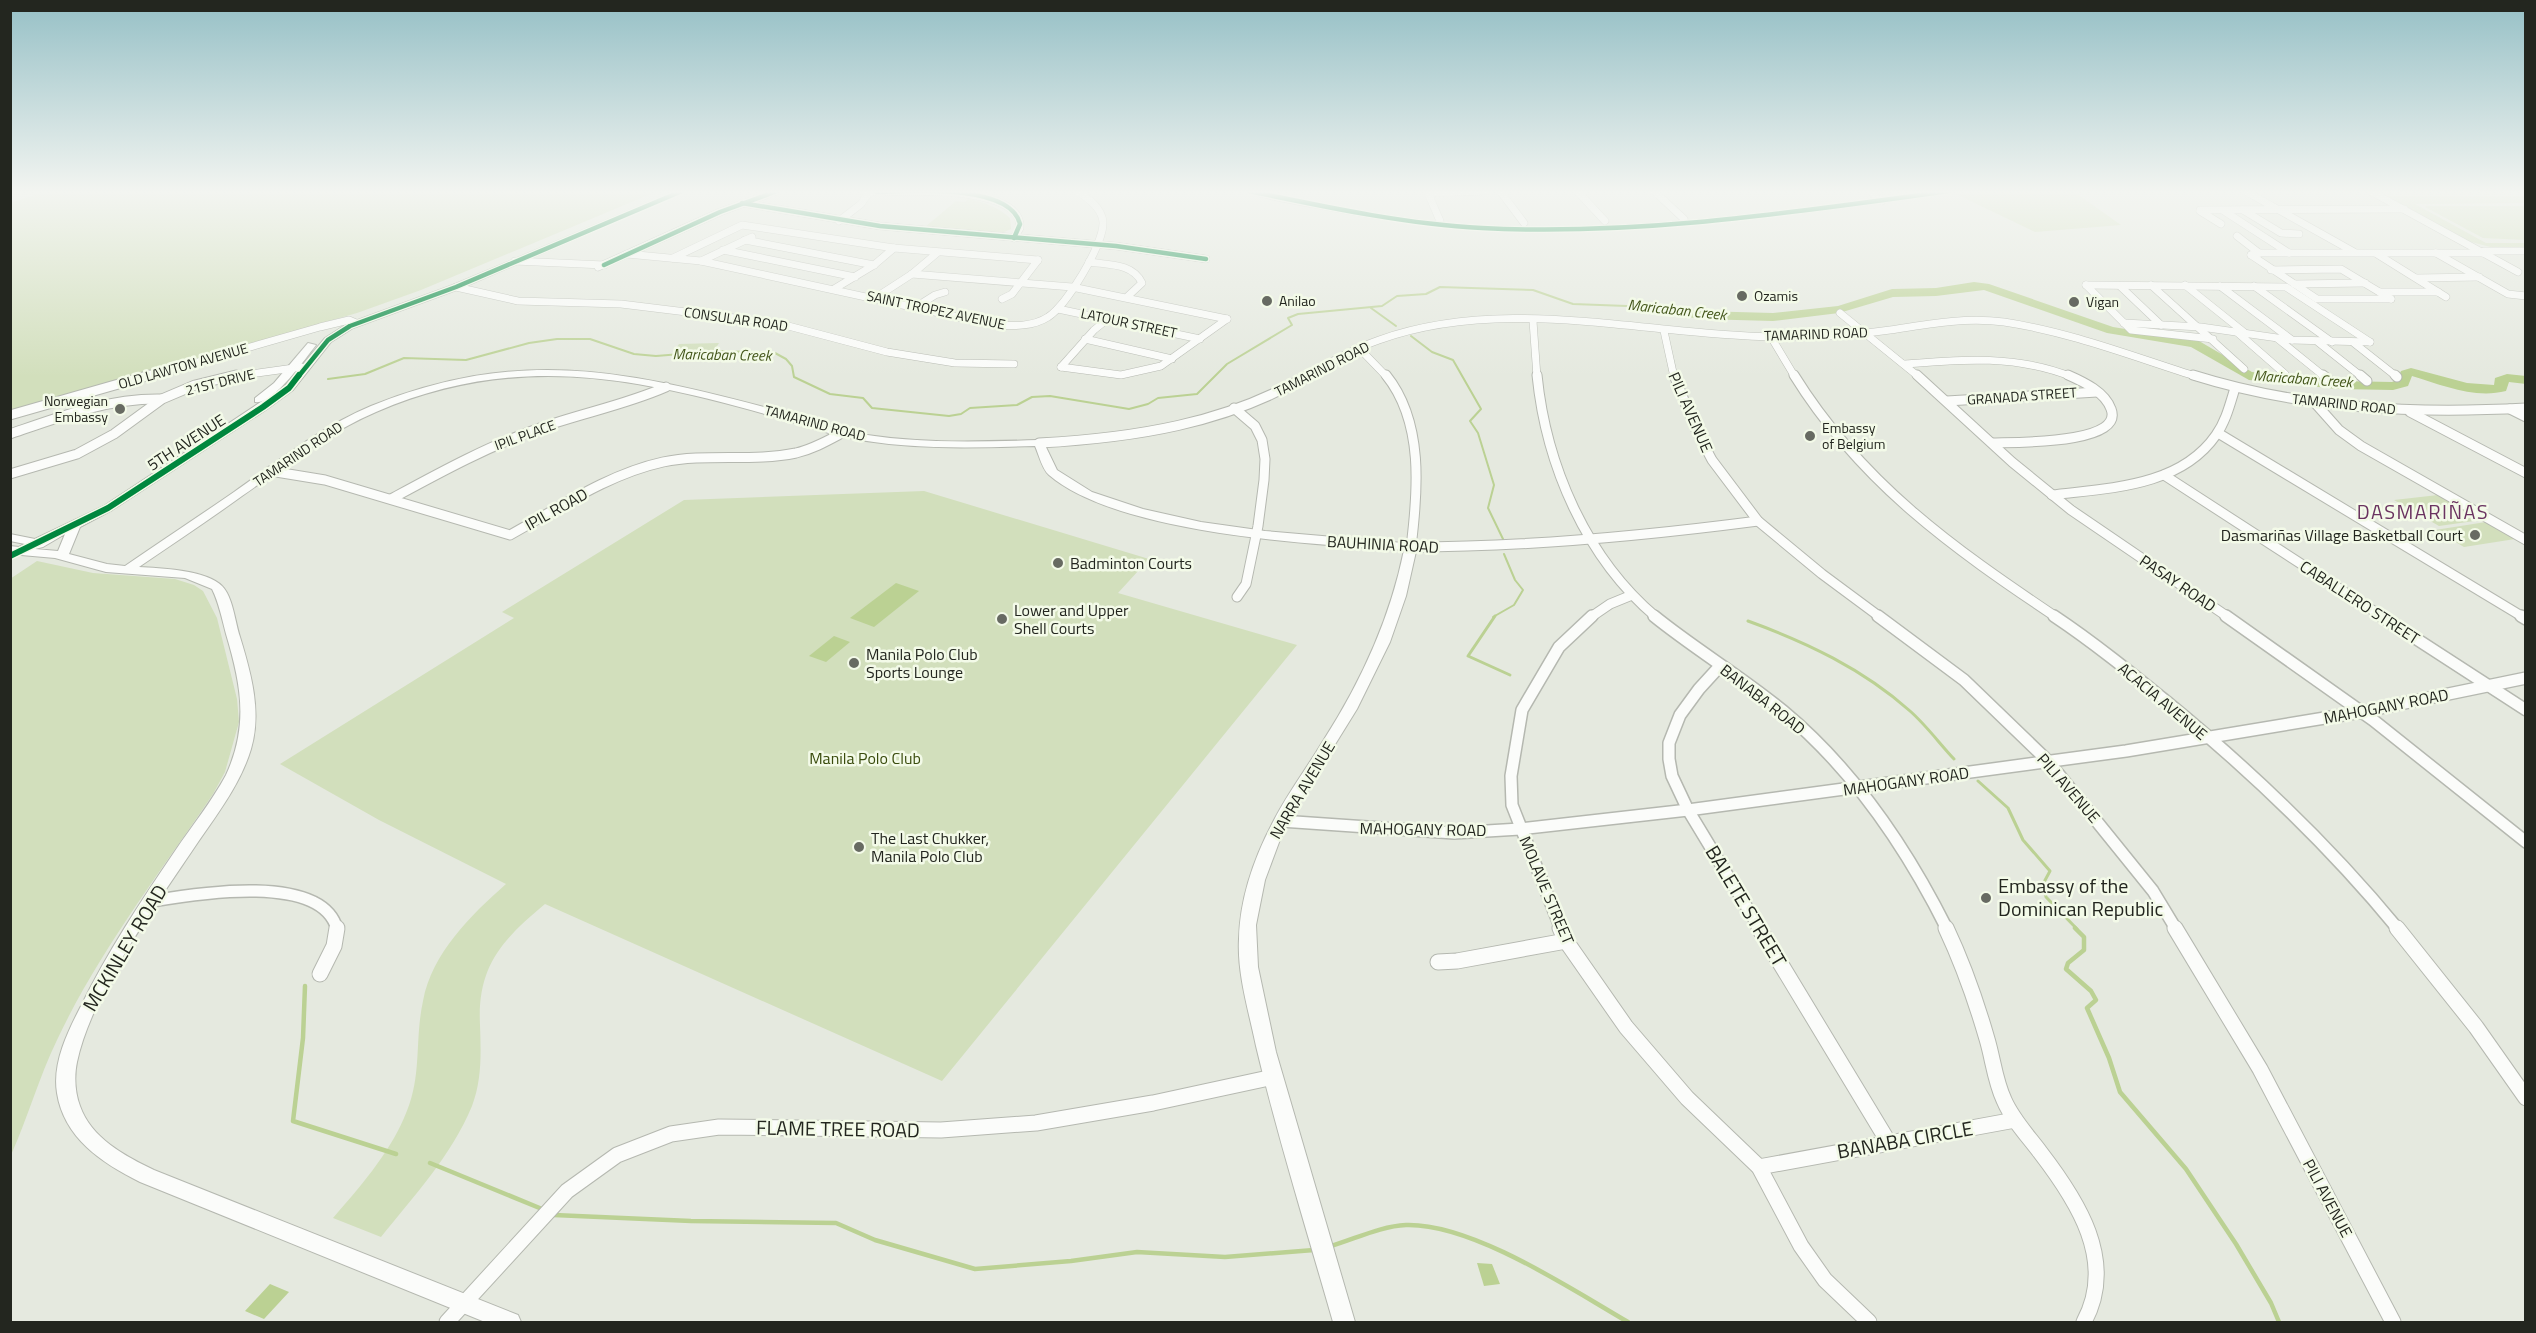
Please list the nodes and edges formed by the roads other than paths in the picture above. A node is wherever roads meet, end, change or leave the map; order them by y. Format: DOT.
graph roads {
  1 [pos="523,253"];
  2 [pos="534,253"];
  3 [pos="682,253"];
  4 [pos="717,253"];
  5 [pos="739,253"];
  6 [pos="813,253"];
  7 [pos="888,253"];
  8 [pos="937,253"];
  9 [pos="940,253"];
  10 [pos="1094,253"];
  11 [pos="1175,253"];
  12 [pos="2259,253"];
  13 [pos="2376,253"];
  14 [pos="2436,253"];
  15 [pos="2484,253"];
  16 [pos="627,254"];
  17 [pos="672,258"];
  18 [pos="1206,259"];
  19 [pos="515,261"];
  20 [pos="701,261"];
  21 [pos="1089,262"];
  22 [pos="874,265"];
  23 [pos="2271,270"];
  24 [pos="2518,272"];
  25 [pos="912,274"];
  26 [pos="855,277"];
  27 [pos="2480,277"];
  28 [pos="2417,278"];
  29 [pos="1022,282"];
  30 [pos="2365,283"];
  31 [pos="2151,285"];
  32 [pos="2185,285"];
  33 [pos="2120,286"];
  34 [pos="2220,286"];
  35 [pos="2254,286"];
  36 [pos="2290,286"];
  37 [pos="456,287"];
  38 [pos="1072,287"];
  39 [pos="834,289"];
  40 [pos="945,292"];
  41 [pos="2379,292"];
  42 [pos="2438,292"];
  43 [pos="2526,296"];
  44 [pos="1127,297"];
  45 [pos="2446,297"];
  46 [pos="875,298"];
  47 [pos="1002,299"];
  48 [pos="916,307"];
  49 [pos="1058,309"];
  50 [pos="1840,313"];
  51 [pos="1109,318"];
  52 [pos="1533,321"];
  53 [pos="353,322"];
  54 [pos="2124,323"];
  55 [pos="2161,325"];
  56 [pos="2201,327"];
  57 [pos="1664,331"];
  58 [pos="1868,332"];
  59 [pos="2241,333"];
  60 [pos="1771,337"];
  61 [pos="2277,338"];
  62 [pos="1085,339"];
  63 [pos="1200,339"];
  64 [pos="2213,339"];
  65 [pos="2292,340"];
  66 [pos="2318,341"];
  67 [pos="2332,342"];
  68 [pos="2354,343"];
  69 [pos="1359,348"];
  70 [pos="1172,359"];
  71 [pos="1014,364"];
  72 [pos="1905,364"];
  73 [pos="306,366"];
  74 [pos="293,368"];
  75 [pos="2244,369"];
  76 [pos="2285,374"];
  77 [pos="2397,377"];
  78 [pos="2328,379"];
  79 [pos="2367,381"];
  80 [pos="666,387"];
  81 [pos="2235,387"];
  82 [pos="2097,392"];
  83 [pos="162,399"];
  84 [pos="1947,401"];
  85 [pos="2315,403"];
  86 [pos="1234,408"];
  87 [pos="2526,408"];
  88 [pos="2509,409"];
  89 [pos="2407,410"];
  90 [pos="10,415"];
  91 [pos="2526,417"];
  92 [pos="842,433"];
  93 [pos="2218,433"];
  94 [pos="10,434"];
  95 [pos="1039,443"];
  96 [pos="1992,443"];
  97 [pos="270,471"];
  98 [pos="2526,473"];
  99 [pos="10,474"];
  100 [pos="2164,475"];
  101 [pos="2052,495"];
  102 [pos="391,499"];
  103 [pos="1758,521"];
  104 [pos="74,526"];
  105 [pos="1255,534"];
  106 [pos="10,537"];
  107 [pos="1591,540"];
  108 [pos="2526,540"];
  109 [pos="1411,547"];
  110 [pos="20,548"];
  111 [pos="59,555"];
  112 [pos="132,569"];
  113 [pos="1632,595"];
  114 [pos="1237,597"];
  115 [pos="2526,619"];
  116 [pos="1720,666"];
  117 [pos="2526,678"];
  118 [pos="2491,686"];
  119 [pos="2526,710"];
  120 [pos="2361,712"];
  121 [pos="2205,737"];
  122 [pos="2048,761"];
  123 [pos="1857,789"];
  124 [pos="1688,810"];
  125 [pos="1281,821"];
  126 [pos="1520,829"];
  127 [pos="2526,842"];
  128 [pos="152,901"];
  129 [pos="1566,941"];
  130 [pos="1438,962"];
  131 [pos="320,974"];
  132 [pos="1273,1077"];
  133 [pos="2526,1098"];
  134 [pos="2015,1120"];
  135 [pos="1889,1143"];
  136 [pos="1759,1167"];
  137 [pos="464,1303"];
  138 [pos="447,1323"];
  139 [pos="510,1323"];
  140 [pos="1344,1323"];
  141 [pos="1869,1323"];
  142 [pos="2084,1323"];
  143 [pos="2393,1323"];
  1 -- 53 [label="main road"];
  2 -- 19 [label="main road"];
  3 -- 17 [label="street"];
  4 -- 20 [label="street"];
  5 -- 26 [label="street"];
  6 -- 22 [label="street"];
  7 -- 22 [label="street"];
  8 -- 25 [label="street"];
  9 -- 29 [label="street"];
  10 -- 21 [label="street, SAINT TROPEZ AVENUE"];
  11 -- 18 [label="street"];
  12 -- 23 [label="street"];
  13 -- 28 [label="street"];
  14 -- 27 [label="street"];
  15 -- 24 [label="street"];
  16 -- 17 [label="street, SAINT TROPEZ AVENUE"];
  16 -- 19 [label="street"];
  17 -- 20 [label="street, SAINT TROPEZ AVENUE"];
  19 -- 37 [label="main road"];
  20 -- 39 [label="street, SAINT TROPEZ AVENUE"];
  21 -- 38 [label="street, SAINT TROPEZ AVENUE"];
  21 -- 44 [label="street"];
  22 -- 26 [label="street"];
  23 -- 30 [label="street"];
  23 -- 36 [label="street"];
  25 -- 29 [label="street"];
  25 -- 46 [label="street"];
  26 -- 39 [label="street"];
  27 -- 28 [label="street"];
  27 -- 43 [label="street"];
  28 -- 42 [label="street"];
  29 -- 38 [label="street"];
  29 -- 47 [label="street"];
  30 -- 36 [label="street"];
  30 -- 41 [label="street"];
  31 -- 32 [label="street"];
  31 -- 33 [label="street"];
  31 -- 56 [label="street"];
  32 -- 34 [label="street"];
  32 -- 59 [label="street"];
  33 -- 54 [label="street"];
  33 -- 55 [label="street"];
  34 -- 35 [label="street"];
  34 -- 65 [label="street"];
  35 -- 36 [label="street"];
  35 -- 67 [label="street"];
  36 -- 41 [label="street"];
  36 -- 68 [label="street"];
  37 -- 53 [label="main road"];
  37 -- 71 [label="street, CONSULAR ROAD"];
  38 -- 44 [label="street"];
  38 -- 49 [label="street, SAINT TROPEZ AVENUE"];
  39 -- 46 [label="street, SAINT TROPEZ AVENUE"];
  40 -- 48 [label="street"];
  41 -- 42 [label="street"];
  42 -- 45 [label="street"];
  44 -- 63 [label="street"];
  46 -- 48 [label="street, SAINT TROPEZ AVENUE"];
  48 -- 49 [label="street, SAINT TROPEZ AVENUE"];
  49 -- 51 [label="street, LATOUR STREET"];
  50 -- 58 [label="street, PASAY ROAD"];
  51 -- 62 [label="street"];
  51 -- 63 [label="street, LATOUR STREET"];
  52 -- 57 [label="street, TAMARIND ROAD"];
  52 -- 69 [label="street, TAMARIND ROAD"];
  52 -- 107 [label="street, BANABA ROAD"];
  53 -- 73 [label="main road, 5TH AVENUE"];
  53 -- 74 [label="main road, 5TH AVENUE"];
  53 -- 90 [label="street, OLD LAWTON AVENUE"];
  54 -- 55 [label="street"];
  54 -- 64 [label="street"];
  55 -- 56 [label="street"];
  56 -- 59 [label="street"];
  56 -- 64 [label="street"];
  57 -- 60 [label="street, TAMARIND ROAD"];
  57 -- 103 [label="street, PILI AVENUE"];
  58 -- 60 [label="street, TAMARIND ROAD"];
  58 -- 72 [label="street, PASAY ROAD"];
  58 -- 81 [label="street, TAMARIND ROAD"];
  59 -- 61 [label="street"];
  59 -- 76 [label="street"];
  60 -- 121 [label="street, ACACIA AVENUE"];
  61 -- 65 [label="street"];
  61 -- 78 [label="street"];
  62 -- 70 [label="street"];
  62 -- 70 [label="street"];
  63 -- 70 [label="street"];
  64 -- 75 [label="street"];
  65 -- 66 [label="street"];
  66 -- 67 [label="street"];
  66 -- 79 [label="street"];
  67 -- 68 [label="street"];
  68 -- 77 [label="street"];
  69 -- 86 [label="street, TAMARIND ROAD"];
  69 -- 109 [label="street, NARRA AVENUE"];
  72 -- 82 [label="street"];
  72 -- 84 [label="street, PASAY ROAD"];
  73 -- 74 [label="street, 21ST DRIVE"];
  73 -- 104 [label="main road, 5TH AVENUE"];
  74 -- 83 [label="street, 21ST DRIVE"];
  74 -- 110 [label="main road, 5TH AVENUE"];
  80 -- 92 [label="main road, TAMARIND ROAD"];
  80 -- 97 [label="main road, TAMARIND ROAD"];
  80 -- 102 [label="street, IPIL PLACE"];
  81 -- 85 [label="street, TAMARIND ROAD"];
  81 -- 93 [label="street"];
  82 -- 84 [label="street, GRANADA STREET"];
  82 -- 96 [label="street"];
  83 -- 94 [label="street"];
  83 -- 99 [label="street, 21ST DRIVE"];
  84 -- 96 [label="street, PASAY ROAD"];
  85 -- 89 [label="street, TAMARIND ROAD"];
  85 -- 108 [label="street"];
  86 -- 95 [label="street, TAMARIND ROAD"];
  86 -- 105 [label="street"];
  87 -- 88 [label="street, TAMARIND ROAD"];
  88 -- 89 [label="street, TAMARIND ROAD"];
  88 -- 91 [label="street"];
  89 -- 98 [label="street"];
  92 -- 95 [label="main road, TAMARIND ROAD"];
  92 -- 102 [label="street, IPIL ROAD"];
  93 -- 100 [label="street"];
  93 -- 115 [label="street"];
  95 -- 105 [label="main road, BAUHINIA ROAD"];
  96 -- 101 [label="street, PASAY ROAD"];
  97 -- 102 [label="street, IPIL ROAD"];
  97 -- 112 [label="main road, TAMARIND ROAD"];
  100 -- 101 [label="street"];
  100 -- 118 [label="street, CABALLERO STREET"];
  101 -- 120 [label="street, PASAY ROAD"];
  103 -- 107 [label="street, BAUHINIA ROAD"];
  103 -- 122 [label="street, PILI AVENUE"];
  104 -- 110 [label="main road, 5TH AVENUE"];
  104 -- 111 [label="main road"];
  105 -- 109 [label="main road, BAUHINIA ROAD"];
  105 -- 114 [label="street"];
  106 -- 110 [label="main road"];
  107 -- 109 [label="street, BAUHINIA ROAD"];
  107 -- 113 [label="street, BANABA ROAD"];
  109 -- 125 [label="main road, NARRA AVENUE"];
  110 -- 111 [label="main road, MCKINLEY ROAD"];
  110 -- 111 [label="main road, MCKINLEY ROAD"];
  111 -- 112 [label="main road, MCKINLEY ROAD"];
  112 -- 128 [label="main road, MCKINLEY ROAD"];
  113 -- 116 [label="street, BANABA ROAD"];
  113 -- 126 [label="street, MOLAVE STREET"];
  116 -- 123 [label="street, BANABA ROAD"];
  116 -- 124 [label="street, BALETE STREET"];
  117 -- 118 [label="street, MAHOGANY ROAD"];
  118 -- 119 [label="street, CABALLERO STREET"];
  118 -- 120 [label="street, MAHOGANY ROAD"];
  120 -- 121 [label="street, MAHOGANY ROAD"];
  120 -- 127 [label="street, PASAY ROAD"];
  121 -- 122 [label="street, MAHOGANY ROAD"];
  121 -- 133 [label="street, ACACIA AVENUE"];
  122 -- 123 [label="street, MAHOGANY ROAD"];
  122 -- 143 [label="street, PILI AVENUE"];
  123 -- 124 [label="street, MAHOGANY ROAD"];
  123 -- 134 [label="street, BANABA ROAD"];
  124 -- 126 [label="street, MAHOGANY ROAD"];
  124 -- 135 [label="street, BALETE STREET"];
  125 -- 126 [label="street, MAHOGANY ROAD"];
  125 -- 132 [label="main road, NARRA AVENUE"];
  126 -- 129 [label="street, MOLAVE STREET"];
  128 -- 131 [label="street"];
  128 -- 137 [label="main road, MCKINLEY ROAD"];
  129 -- 130 [label="street"];
  129 -- 136 [label="street, MOLAVE STREET"];
  132 -- 137 [label="street, FLAME TREE ROAD"];
  132 -- 140 [label="main road, NARRA AVENUE"];
  134 -- 135 [label="street, BANABA CIRCLE"];
  134 -- 142 [label="street"];
  135 -- 136 [label="street, BANABA CIRCLE"];
  136 -- 141 [label="street"];
  137 -- 138 [label="street, FLAME TREE ROAD"];
  137 -- 139 [label="main road, MCKINLEY ROAD"];
}
